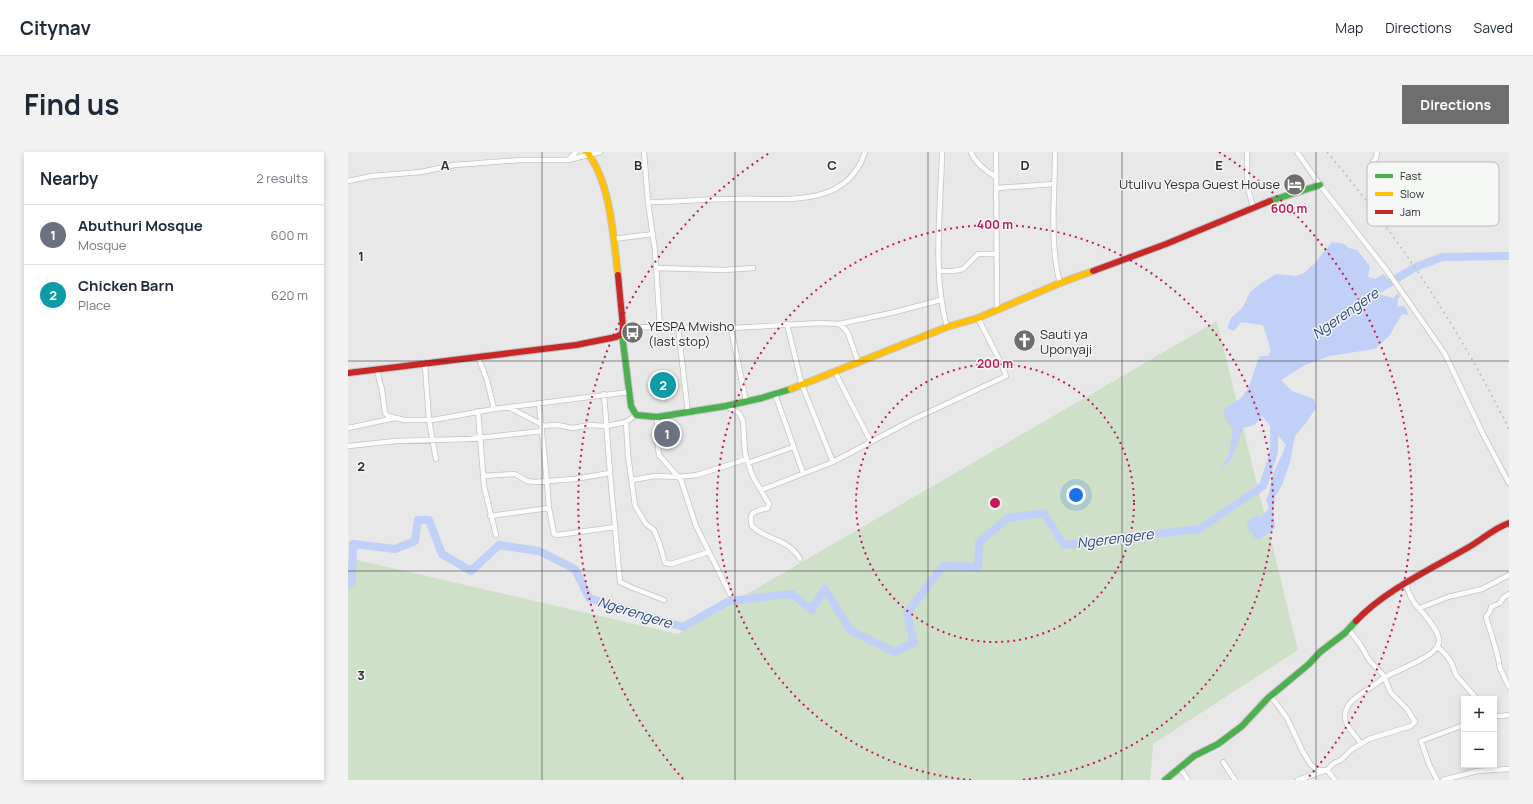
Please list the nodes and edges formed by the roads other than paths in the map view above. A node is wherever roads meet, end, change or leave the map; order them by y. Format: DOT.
graph roads {
  1 [pos="576,152"];
  2 [pos="600,152"];
  3 [pos="644,152"];
  4 [pos="865,152"];
  5 [pos="942,152"];
  6 [pos="971,152"];
  7 [pos="996,152"];
  8 [pos="1055,152"];
  9 [pos="1247,152"];
  10 [pos="1296,152"];
  11 [pos="1377,152"];
  12 [pos="589,153"];
  13 [pos="568,160"];
  14 [pos="1373,162"];
  15 [pos="996,177"];
  16 [pos="348,181"];
  17 [pos="1054,184"];
  18 [pos="1320,185"];
  19 [pos="997,188"];
  20 [pos="648,202"];
  21 [pos="1254,208"];
  22 [pos="653,234"];
  23 [pos="613,239"];
  24 [pos="997,254"];
  25 [pos="656,268"];
  26 [pos="753,268"];
  27 [pos="939,270"];
  28 [pos="1060,284"];
  29 [pos="941,300"];
  30 [pos="997,310"];
  31 [pos="978,318"];
  32 [pos="787,324"];
  33 [pos="839,324"];
  34 [pos="660,327"];
  35 [pos="678,327"];
  36 [pos="947,327"];
  37 [pos="732,328"];
  38 [pos="622,330"];
  39 [pos="478,357"];
  40 [pos="858,362"];
  41 [pos="425,365"];
  42 [pos="377,370"];
  43 [pos="835,372"];
  44 [pos="348,373"];
  45 [pos="802,385"];
  46 [pos="629,392"];
  47 [pos="604,394"];
  48 [pos="775,394"];
  49 [pos="746,401"];
  50 [pos="539,403"];
  51 [pos="726,406"];
  52 [pos="508,407"];
  53 [pos="494,409"];
  54 [pos="478,411"];
  55 [pos="688,413"];
  56 [pos="636,416"];
  57 [pos="657,417"];
  58 [pos="396,418"];
  59 [pos="429,420"];
  60 [pos="626,422"];
  61 [pos="607,426"];
  62 [pos="541,427"];
  63 [pos="348,428"];
  64 [pos="481,438"];
  65 [pos="432,440"];
  66 [pos="871,442"];
  67 [pos="348,446"];
  68 [pos="794,447"];
  69 [pos="436,459"];
  70 [pos="747,461"];
  71 [pos="833,462"];
  72 [pos="610,473"];
  73 [pos="803,473"];
  74 [pos="483,476"];
  75 [pos="678,477"];
  76 [pos="632,480"];
  77 [pos="547,482"];
  78 [pos="1509,483"];
  79 [pos="761,490"];
  80 [pos="549,508"];
  81 [pos="490,516"];
  82 [pos="1509,523"];
  83 [pos="615,527"];
  84 [pos="496,535"];
  85 [pos="709,552"];
  86 [pos="800,559"];
  87 [pos="1509,575"];
  88 [pos="1406,584"];
  89 [pos="730,594"];
  90 [pos="1509,594"];
  91 [pos="664,600"];
  92 [pos="1420,608"];
  93 [pos="1348,629"];
  94 [pos="1438,647"];
  95 [pos="1384,677"];
  96 [pos="1509,687"];
  97 [pos="1270,696"];
  98 [pos="1474,696"];
  99 [pos="1509,715"];
  100 [pos="1497,716"];
  101 [pos="1501,716"];
  102 [pos="1497,718"];
  103 [pos="1461,726"];
  104 [pos="1361,744"];
  105 [pos="1223,762"];
  106 [pos="1180,768"];
  107 [pos="1509,769"];
  108 [pos="1327,770"];
  109 [pos="1165,780"];
  110 [pos="1188,780"];
  111 [pos="1235,780"];
  112 [pos="1298,780"];
  113 [pos="1335,780"];
  114 [pos="1437,780"];
  115 [pos="1443,780"];
  1 -- 13 [label="street"];
  2 -- 12 [label="street"];
  3 -- 20 [label="street"];
  4 -- 20 [label="street"];
  5 -- 27 [label="street"];
  6 -- 15 [label="street"];
  7 -- 15 [label="street"];
  8 -- 17 [label="street"];
  9 -- 21 [label="street"];
  10 -- 18 [label="street"];
  11 -- 14 [label="street"];
  12 -- 13 [label="street"];
  12 -- 23 [label="street"];
  13 -- 16 [label="street"];
  15 -- 19 [label="street"];
  17 -- 19 [label="street"];
  17 -- 28 [label="street"];
  18 -- 21 [label="street"];
  18 -- 78 [label="street"];
  19 -- 24 [label="street"];
  20 -- 22 [label="street"];
  21 -- 28 [label="street"];
  22 -- 23 [label="street"];
  22 -- 25 [label="street"];
  23 -- 38 [label="street"];
  24 -- 27 [label="street"];
  24 -- 30 [label="street"];
  25 -- 26 [label="street"];
  25 -- 34 [label="street"];
  27 -- 29 [label="street"];
  28 -- 30 [label="street"];
  29 -- 33 [label="street"];
  29 -- 36 [label="street"];
  30 -- 31 [label="street"];
  31 -- 36 [label="street"];
  31 -- 66 [label="street"];
  32 -- 33 [label="street"];
  32 -- 37 [label="street"];
  32 -- 45 [label="street"];
  33 -- 40 [label="street"];
  34 -- 35 [label="street"];
  34 -- 38 [label="street"];
  35 -- 37 [label="street"];
  35 -- 55 [label="street"];
  36 -- 40 [label="street"];
  37 -- 49 [label="street"];
  38 -- 39 [label="street"];
  38 -- 46 [label="street"];
  39 -- 41 [label="street"];
  39 -- 53 [label="street"];
  40 -- 43 [label="street"];
  41 -- 42 [label="street"];
  41 -- 59 [label="street"];
  42 -- 44 [label="street"];
  42 -- 58 [label="street"];
  43 -- 45 [label="street"];
  43 -- 66 [label="street"];
  45 -- 48 [label="street"];
  45 -- 71 [label="street"];
  46 -- 47 [label="street"];
  46 -- 56 [label="street"];
  47 -- 50 [label="street"];
  47 -- 61 [label="street"];
  48 -- 49 [label="street"];
  48 -- 68 [label="street"];
  49 -- 51 [label="street"];
  50 -- 52 [label="street"];
  50 -- 62 [label="street"];
  51 -- 55 [label="street"];
  51 -- 70 [label="street"];
  52 -- 53 [label="street"];
  52 -- 62 [label="street"];
  53 -- 54 [label="street"];
  54 -- 59 [label="street"];
  54 -- 64 [label="street"];
  55 -- 57 [label="street"];
  56 -- 57 [label="street"];
  56 -- 60 [label="street"];
  57 -- 75 [label="street"];
  58 -- 59 [label="street"];
  58 -- 63 [label="street"];
  59 -- 65 [label="street"];
  60 -- 61 [label="street"];
  60 -- 76 [label="street"];
  61 -- 62 [label="street"];
  61 -- 72 [label="street"];
  62 -- 64 [label="street"];
  62 -- 77 [label="street"];
  64 -- 65 [label="street"];
  64 -- 74 [label="street"];
  65 -- 67 [label="street"];
  65 -- 69 [label="street"];
  66 -- 71 [label="street"];
  68 -- 70 [label="street"];
  68 -- 73 [label="street"];
  70 -- 75 [label="street"];
  70 -- 79 [label="street"];
  71 -- 73 [label="street"];
  72 -- 77 [label="street"];
  72 -- 83 [label="street"];
  73 -- 79 [label="street"];
  74 -- 77 [label="street"];
  74 -- 81 [label="street"];
  75 -- 76 [label="street"];
  75 -- 85 [label="street"];
  76 -- 85 [label="street"];
  77 -- 80 [label="street"];
  79 -- 86 [label="street"];
  80 -- 81 [label="street"];
  80 -- 83 [label="street"];
  81 -- 84 [label="street"];
  82 -- 88 [label="street"];
  83 -- 91 [label="street"];
  85 -- 89 [label="street"];
  87 -- 92 [label="street"];
  88 -- 92 [label="street"];
  88 -- 93 [label="street"];
  90 -- 96 [label="street"];
  92 -- 94 [label="street"];
  93 -- 95 [label="street"];
  93 -- 97 [label="street"];
  94 -- 95 [label="street"];
  94 -- 98 [label="street"];
  95 -- 104 [label="street"];
  95 -- 104 [label="street"];
  97 -- 106 [label="street"];
  97 -- 108 [label="street"];
  99 -- 101 [label="street"];
  100 -- 101 [label="street"];
  101 -- 102 [label="street"];
  103 -- 114 [label="street"];
  104 -- 108 [label="street"];
  105 -- 111 [label="street"];
  106 -- 109 [label="street"];
  106 -- 110 [label="street"];
  107 -- 115 [label="street"];
  108 -- 112 [label="street"];
  108 -- 113 [label="street"];
}
